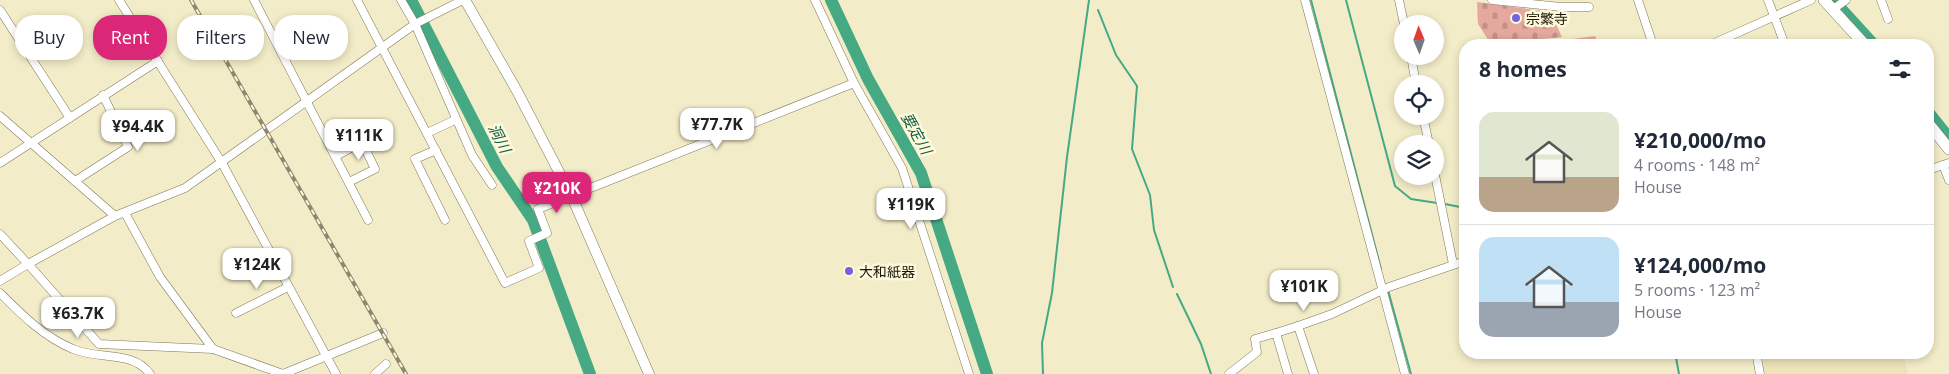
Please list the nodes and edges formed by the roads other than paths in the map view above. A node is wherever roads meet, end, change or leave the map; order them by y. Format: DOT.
graph roads {
  1 [pos="119,0"];
  2 [pos="254,0"];
  3 [pos="358,0"];
  4 [pos="401,0"];
  5 [pos="464,0"];
  6 [pos="815,0"];
  7 [pos="1399,0"];
  8 [pos="1492,0"];
  9 [pos="1638,0"];
  10 [pos="1768,0"];
  11 [pos="1811,0"];
  12 [pos="1824,0"];
  13 [pos="1881,0"];
  14 [pos="1306,3"];
  15 [pos="1838,5"];
  16 [pos="1588,7"];
  17 [pos="0,10"];
  18 [pos="1402,15"];
  19 [pos="1775,17"];
  20 [pos="1888,19"];
  21 [pos="415,23"];
  22 [pos="1651,39"];
  23 [pos="1724,39"];
  24 [pos="1783,39"];
  25 [pos="1860,39"];
  26 [pos="384,47"];
  27 [pos="158,61"];
  28 [pos="854,83"];
  29 [pos="103,95"];
  30 [pos="308,101"];
  31 [pos="0,116"];
  32 [pos="70,118"];
  33 [pos="455,120"];
  34 [pos="1934,130"];
  35 [pos="426,133"];
  36 [pos="32,143"];
  37 [pos="1948,145"];
  38 [pos="436,150"];
  39 [pos="336,156"];
  40 [pos="0,163"];
  41 [pos="222,163"];
  42 [pos="1946,164"];
  43 [pos="1934,168"];
  44 [pos="1949,180"];
  45 [pos="75,181"];
  46 [pos="349,182"];
  47 [pos="492,184"];
  48 [pos="1437,185"];
  49 [pos="572,197"];
  50 [pos="125,212"];
  51 [pos="115,216"];
  52 [pos="368,220"];
  53 [pos="445,220"];
  54 [pos="0,234"];
  55 [pos="1459,262"];
  56 [pos="28,264"];
  57 [pos="1453,264"];
  58 [pos="0,280"];
  59 [pos="288,287"];
  60 [pos="1385,289"];
  61 [pos="0,293"];
  62 [pos="236,313"];
  63 [pos="1298,326"];
  64 [pos="384,333"];
  65 [pos="1276,333"];
  66 [pos="213,349"];
  67 [pos="327,356"];
  68 [pos="1757,359"];
  69 [pos="386,364"];
  70 [pos="150,374"];
  71 [pos="283,374"];
  72 [pos="336,374"];
  73 [pos="375,374"];
  74 [pos="649,374"];
  75 [pos="970,374"];
  76 [pos="1229,374"];
  77 [pos="1288,374"];
  78 [pos="1314,374"];
  79 [pos="1405,374"];
  80 [pos="1760,374"];
  1 -- 27 [label="street"];
  2 -- 30 [label="street"];
  3 -- 26 [label="street"];
  4 -- 21 [label="street"];
  5 -- 21 [label="street"];
  5 -- 49 [label="street"];
  6 -- 28 [label="street"];
  7 -- 18 [label="street"];
  8 -- 16 [label="street"];
  9 -- 22 [label="street"];
  10 -- 19 [label="street"];
  11 -- 19 [label="street"];
  12 -- 15 [label="main road"];
  13 -- 20 [label="street"];
  14 -- 60 [label="street"];
  15 -- 25 [label="main road"];
  17 -- 32 [label="street"];
  19 -- 23 [label="street"];
  19 -- 24 [label="street"];
  21 -- 26 [label="street"];
  21 -- 33 [label="street"];
  26 -- 30 [label="street"];
  26 -- 35 [label="street"];
  27 -- 29 [label="street"];
  27 -- 41 [label="street"];
  28 -- 49 [label="street"];
  28 -- 75 [label="street"];
  29 -- 32 [label="street"];
  29 -- 45 [label="street"];
  30 -- 39 [label="street"];
  30 -- 41 [label="street"];
  31 -- 36 [label="street"];
  32 -- 36 [label="street"];
  33 -- 35 [label="street"];
  33 -- 47 [label="street"];
  34 -- 37 [label="main road"];
  35 -- 38 [label="street"];
  36 -- 40 [label="street"];
  36 -- 45 [label="street"];
  38 -- 49 [label="street"];
  38 -- 53 [label="street"];
  39 -- 46 [label="street"];
  39 -- 46 [label="street"];
  41 -- 50 [label="street"];
  41 -- 59 [label="street"];
  42 -- 43 [label="street"];
  42 -- 44 [label="street"];
  45 -- 51 [label="street"];
  46 -- 52 [label="street"];
  48 -- 57 [label="street"];
  49 -- 74 [label="street"];
  50 -- 51 [label="street"];
  50 -- 66 [label="street"];
  51 -- 56 [label="street"];
  54 -- 56 [label="street"];
  55 -- 57 [label="street"];
  56 -- 58 [label="street"];
  56 -- 66 [label="street"];
  57 -- 60 [label="street"];
  59 -- 62 [label="street"];
  59 -- 67 [label="street"];
  60 -- 63 [label="street"];
  60 -- 79 [label="street"];
  61 -- 70 [label="street"];
  63 -- 65 [label="street"];
  63 -- 78 [label="street"];
  64 -- 67 [label="street"];
  65 -- 76 [label="street"];
  65 -- 77 [label="street"];
  66 -- 71 [label="street"];
  67 -- 71 [label="street"];
  67 -- 72 [label="street"];
  68 -- 80 [label="street"];
  69 -- 73 [label="street"];
}
